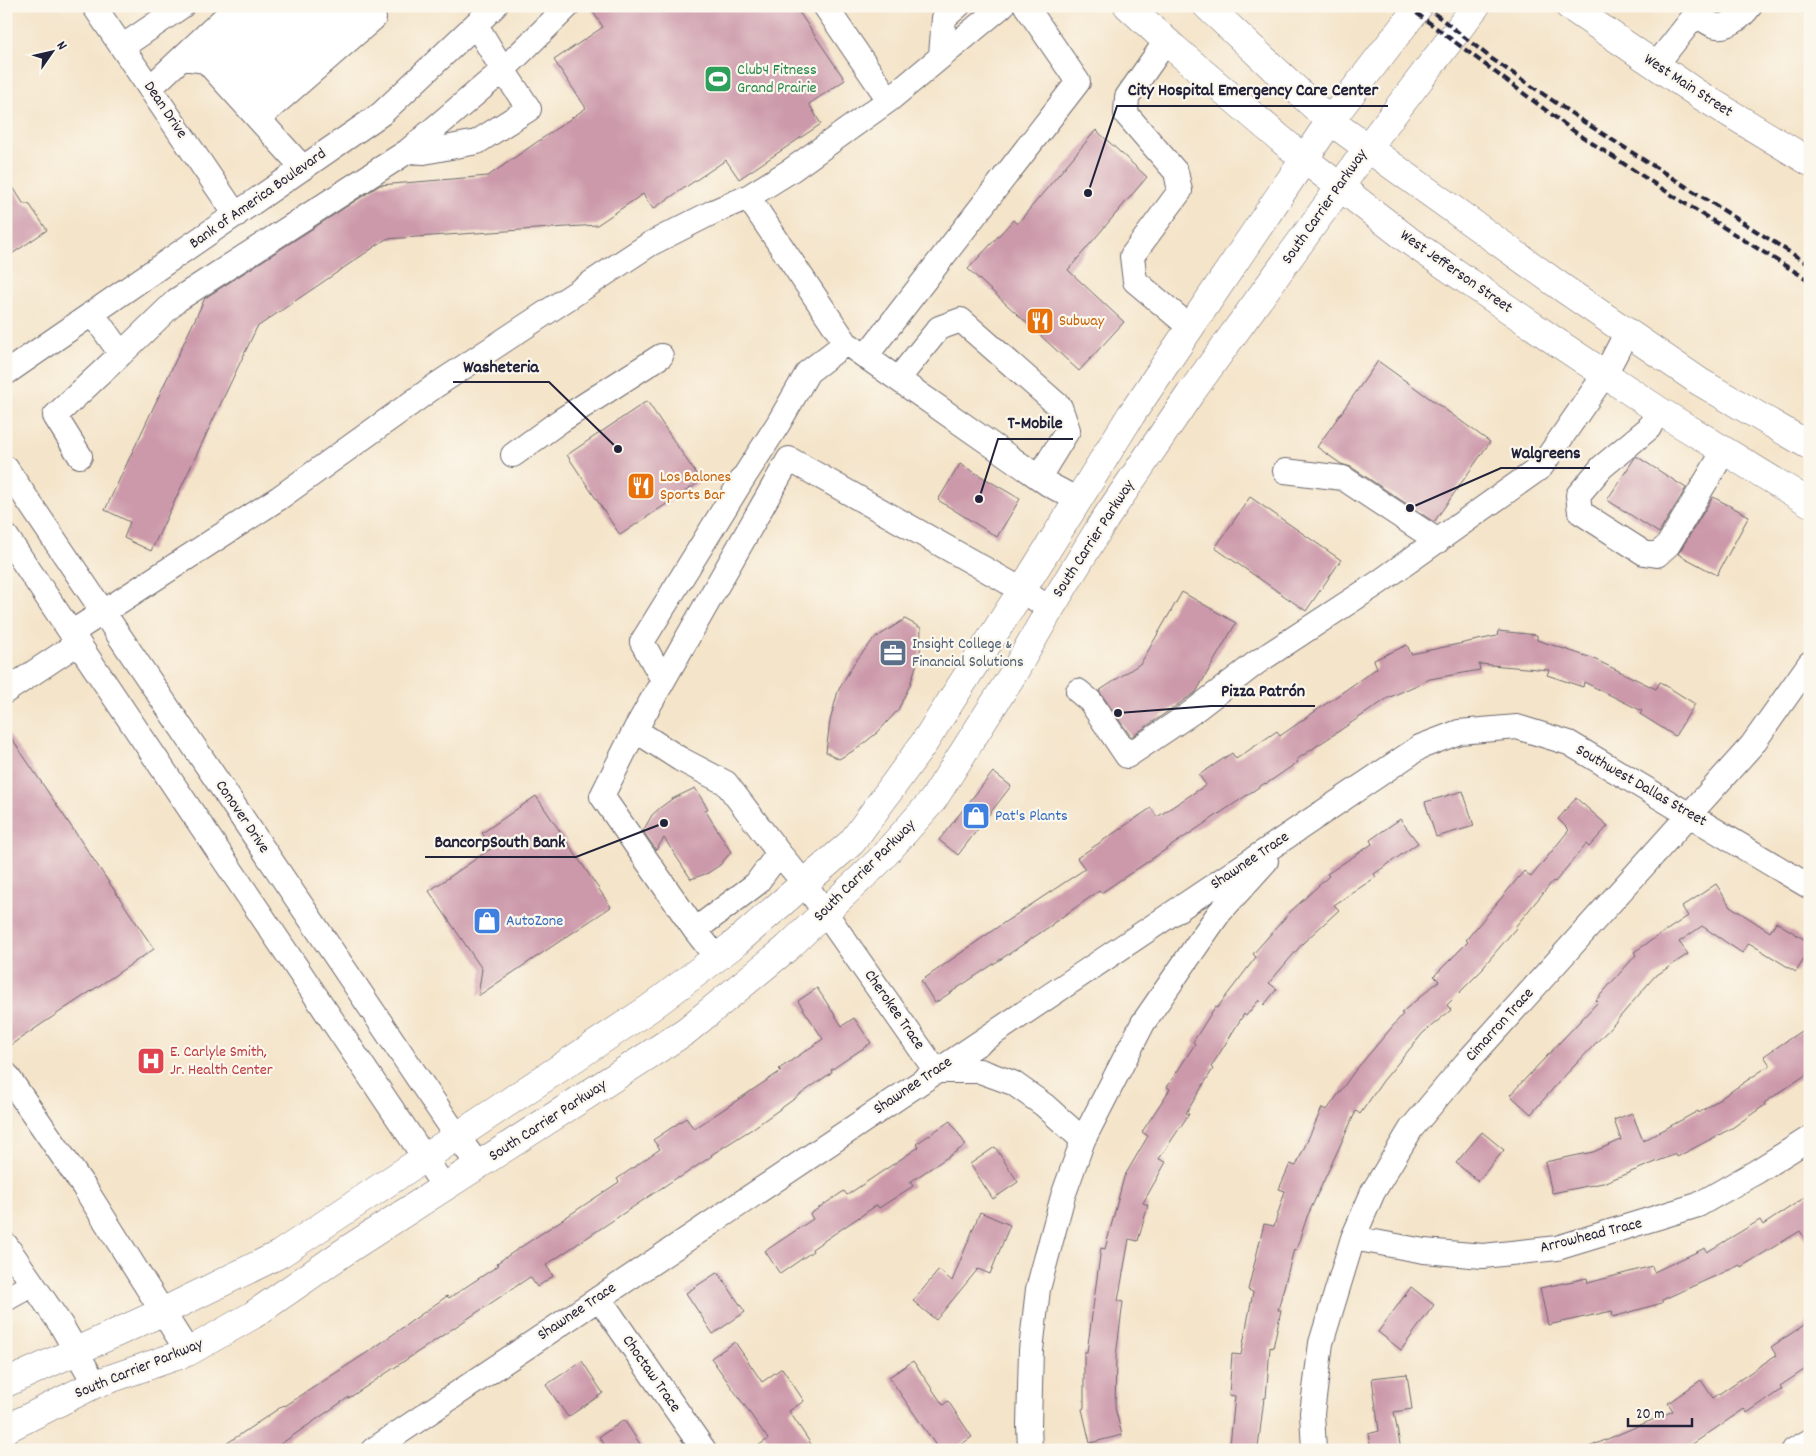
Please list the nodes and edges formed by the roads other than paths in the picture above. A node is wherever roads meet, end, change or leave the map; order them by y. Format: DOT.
graph roads {
  1 [pos="94,6"];
  2 [pos="182,6"];
  3 [pos="237,6"];
  4 [pos="266,6"];
  5 [pos="294,6"];
  6 [pos="326,6"];
  7 [pos="496,6"];
  8 [pos="568,6"];
  9 [pos="825,6"];
  10 [pos="958,6"];
  11 [pos="1002,6"];
  12 [pos="1026,6"];
  13 [pos="1128,6"];
  14 [pos="1208,6"];
  15 [pos="1419,6"];
  16 [pos="1476,6"];
  17 [pos="1569,6"];
  18 [pos="1750,6"];
  19 [pos="1688,8"];
  20 [pos="365,12"];
  21 [pos="476,25"];
  22 [pos="1166,41"];
  23 [pos="122,47"];
  24 [pos="941,55"];
  25 [pos="183,58"];
  26 [pos="1656,65"];
  27 [pos="503,70"];
  28 [pos="150,88"];
  29 [pos="232,89"];
  30 [pos="889,100"];
  31 [pos="1330,121"];
  32 [pos="1368,147"];
  33 [pos="408,151"];
  34 [pos="1304,159"];
  35 [pos="1810,162"];
  36 [pos="303,168"];
  37 [pos="1341,186"];
  38 [pos="748,197"];
  39 [pos="236,215"];
  40 [pos="92,313"];
  41 [pos="1191,328"];
  42 [pos="1627,332"];
  43 [pos="846,343"];
  44 [pos="121,354"];
  45 [pos="661,356"];
  46 [pos="866,356"];
  47 [pos="6,373"];
  48 [pos="1605,374"];
  49 [pos="898,379"];
  50 [pos="1658,410"];
  51 [pos="766,442"];
  52 [pos="1810,446"];
  53 [pos="1724,451"];
  54 [pos="513,455"];
  55 [pos="80,456"];
  56 [pos="789,459"];
  57 [pos="6,468"];
  58 [pos="1285,471"];
  59 [pos="1039,477"];
  60 [pos="1078,500"];
  61 [pos="1810,503"];
  62 [pos="6,536"];
  63 [pos="1433,544"];
  64 [pos="1022,590"];
  65 [pos="1050,609"];
  66 [pos="104,612"];
  67 [pos="75,638"];
  68 [pos="1810,663"];
  69 [pos="663,680"];
  70 [pos="6,690"];
  71 [pos="1078,691"];
  72 [pos="635,730"];
  73 [pos="1459,732"];
  74 [pos="1690,814"];
  75 [pos="1286,836"];
  76 [pos="779,853"];
  77 [pos="805,884"];
  78 [pos="1810,887"];
  79 [pos="826,912"];
  80 [pos="695,930"];
  81 [pos="716,957"];
  82 [pos="936,1071"];
  83 [pos="6,1074"];
  84 [pos="457,1136"];
  85 [pos="1810,1138"];
  86 [pos="1083,1140"];
  87 [pos="424,1158"];
  88 [pos="479,1166"];
  89 [pos="445,1188"];
  90 [pos="1353,1238"];
  91 [pos="6,1245"];
  92 [pos="33,1284"];
  93 [pos="599,1298"];
  94 [pos="6,1299"];
  95 [pos="162,1312"];
  96 [pos="76,1352"];
  97 [pos="188,1352"];
  98 [pos="6,1383"];
  99 [pos="95,1384"];
  100 [pos="6,1429"];
  101 [pos="1810,1441"];
  102 [pos="373,1450"];
  103 [pos="704,1450"];
  104 [pos="1030,1450"];
  105 [pos="1314,1450"];
  106 [pos="1794,1450"];
  1 -- 23 [label="street, Dean Drive"];
  2 -- 23 [label="street"];
  3 -- 25 [label="street"];
  4 -- 29 [label="street"];
  5 -- 29 [label="street"];
  6 -- 29 [label="street"];
  7 -- 21 [label="street, Bank of America Boulevard"];
  8 -- 27 [label="street"];
  9 -- 30 [label="street"];
  10 -- 24 [label="street"];
  11 -- 24 [label="street"];
  12 -- 46 [label="street"];
  13 -- 22 [label="main road, West Jefferson Street"];
  14 -- 31 [label="main road"];
  15 -- 31 [label="main road, South Carrier Parkway"];
  16 -- 32 [label="main road, South Carrier Parkway"];
  17 -- 26 [label="main road, West Main Street"];
  18 -- 19 [label="street"];
  19 -- 26 [label="street"];
  20 -- 29 [label="street"];
  21 -- 27 [label="street"];
  21 -- 36 [label="street, Bank of America Boulevard"];
  22 -- 34 [label="main road, West Jefferson Street"];
  22 -- 41 [label="street"];
  23 -- 28 [label="street, Dean Drive"];
  24 -- 30 [label="street"];
  25 -- 28 [label="street"];
  25 -- 29 [label="street"];
  26 -- 35 [label="main road, West Main Street"];
  27 -- 33 [label="street"];
  27 -- 33 [label="street"];
  28 -- 39 [label="street, Dean Drive"];
  29 -- 36 [label="street"];
  30 -- 38 [label="street"];
  31 -- 32 [label="main road"];
  31 -- 34 [label="main road, South Carrier Parkway"];
  32 -- 37 [label="main road, South Carrier Parkway"];
  32 -- 42 [label="main road"];
  33 -- 44 [label="street"];
  34 -- 37 [label="main road, West Jefferson Street"];
  34 -- 41 [label="main road, South Carrier Parkway"];
  36 -- 39 [label="street, Bank of America Boulevard"];
  37 -- 48 [label="main road, West Jefferson Street"];
  37 -- 65 [label="main road, South Carrier Parkway"];
  38 -- 43 [label="street"];
  38 -- 66 [label="street"];
  39 -- 40 [label="street, Bank of America Boulevard"];
  40 -- 44 [label="street"];
  40 -- 47 [label="street, Bank of America Boulevard"];
  41 -- 60 [label="main road, South Carrier Parkway"];
  42 -- 48 [label="street"];
  42 -- 52 [label="main road"];
  43 -- 46 [label="street"];
  43 -- 51 [label="street"];
  44 -- 55 [label="street"];
  45 -- 54 [label="street"];
  46 -- 49 [label="street"];
  48 -- 50 [label="main road, West Jefferson Street"];
  48 -- 63 [label="street"];
  49 -- 59 [label="street"];
  49 -- 59 [label="street"];
  50 -- 53 [label="main road, West Jefferson Street"];
  50 -- 53 [label="street"];
  51 -- 56 [label="street"];
  51 -- 69 [label="street"];
  53 -- 61 [label="main road, West Jefferson Street"];
  56 -- 64 [label="street"];
  56 -- 69 [label="street"];
  57 -- 66 [label="street, Conover Drive"];
  58 -- 63 [label="street"];
  59 -- 60 [label="street"];
  60 -- 64 [label="main road, South Carrier Parkway"];
  62 -- 67 [label="street"];
  63 -- 71 [label="street"];
  64 -- 65 [label="street"];
  64 -- 77 [label="main road, South Carrier Parkway"];
  65 -- 79 [label="main road, South Carrier Parkway"];
  66 -- 67 [label="street"];
  66 -- 84 [label="street, Conover Drive"];
  67 -- 70 [label="street"];
  67 -- 87 [label="street"];
  68 -- 74 [label="street, Cimarron Trace"];
  69 -- 72 [label="street"];
  72 -- 76 [label="street, Cherokee Trace"];
  72 -- 80 [label="street"];
  73 -- 74 [label="street, Southwest Dallas Street"];
  73 -- 75 [label="street, Shawnee Trace"];
  74 -- 78 [label="street, Southwest Dallas Street"];
  74 -- 90 [label="street, Cimarron Trace"];
  75 -- 82 [label="street, Shawnee Trace"];
  75 -- 86 [label="street"];
  76 -- 77 [label="street, Cherokee Trace"];
  76 -- 80 [label="street"];
  77 -- 79 [label="street, Cherokee Trace"];
  77 -- 81 [label="main road, South Carrier Parkway"];
  79 -- 82 [label="street, Cherokee Trace"];
  79 -- 88 [label="main road, South Carrier Parkway"];
  80 -- 81 [label="street"];
  81 -- 84 [label="main road, South Carrier Parkway"];
  82 -- 86 [label="street"];
  82 -- 93 [label="street, Shawnee Trace"];
  83 -- 95 [label="street"];
  84 -- 87 [label="main road, South Carrier Parkway"];
  84 -- 88 [label="street, Conover Drive"];
  85 -- 90 [label="street, Arrowhead Trace"];
  86 -- 104 [label="street"];
  87 -- 89 [label="street"];
  87 -- 95 [label="main road, South Carrier Parkway"];
  88 -- 89 [label="main road, South Carrier Parkway"];
  89 -- 97 [label="main road, South Carrier Parkway"];
  90 -- 105 [label="street, Cimarron Trace"];
  91 -- 92 [label="street"];
  92 -- 94 [label="street"];
  92 -- 96 [label="street"];
  93 -- 102 [label="street, Shawnee Trace"];
  93 -- 103 [label="street, Choctaw Trace"];
  95 -- 96 [label="main road, South Carrier Parkway"];
  95 -- 97 [label="street"];
  96 -- 98 [label="main road, South Carrier Parkway"];
  96 -- 99 [label="street"];
  97 -- 99 [label="main road, South Carrier Parkway"];
  99 -- 100 [label="main road, South Carrier Parkway"];
  101 -- 106 [label="street"];
}
